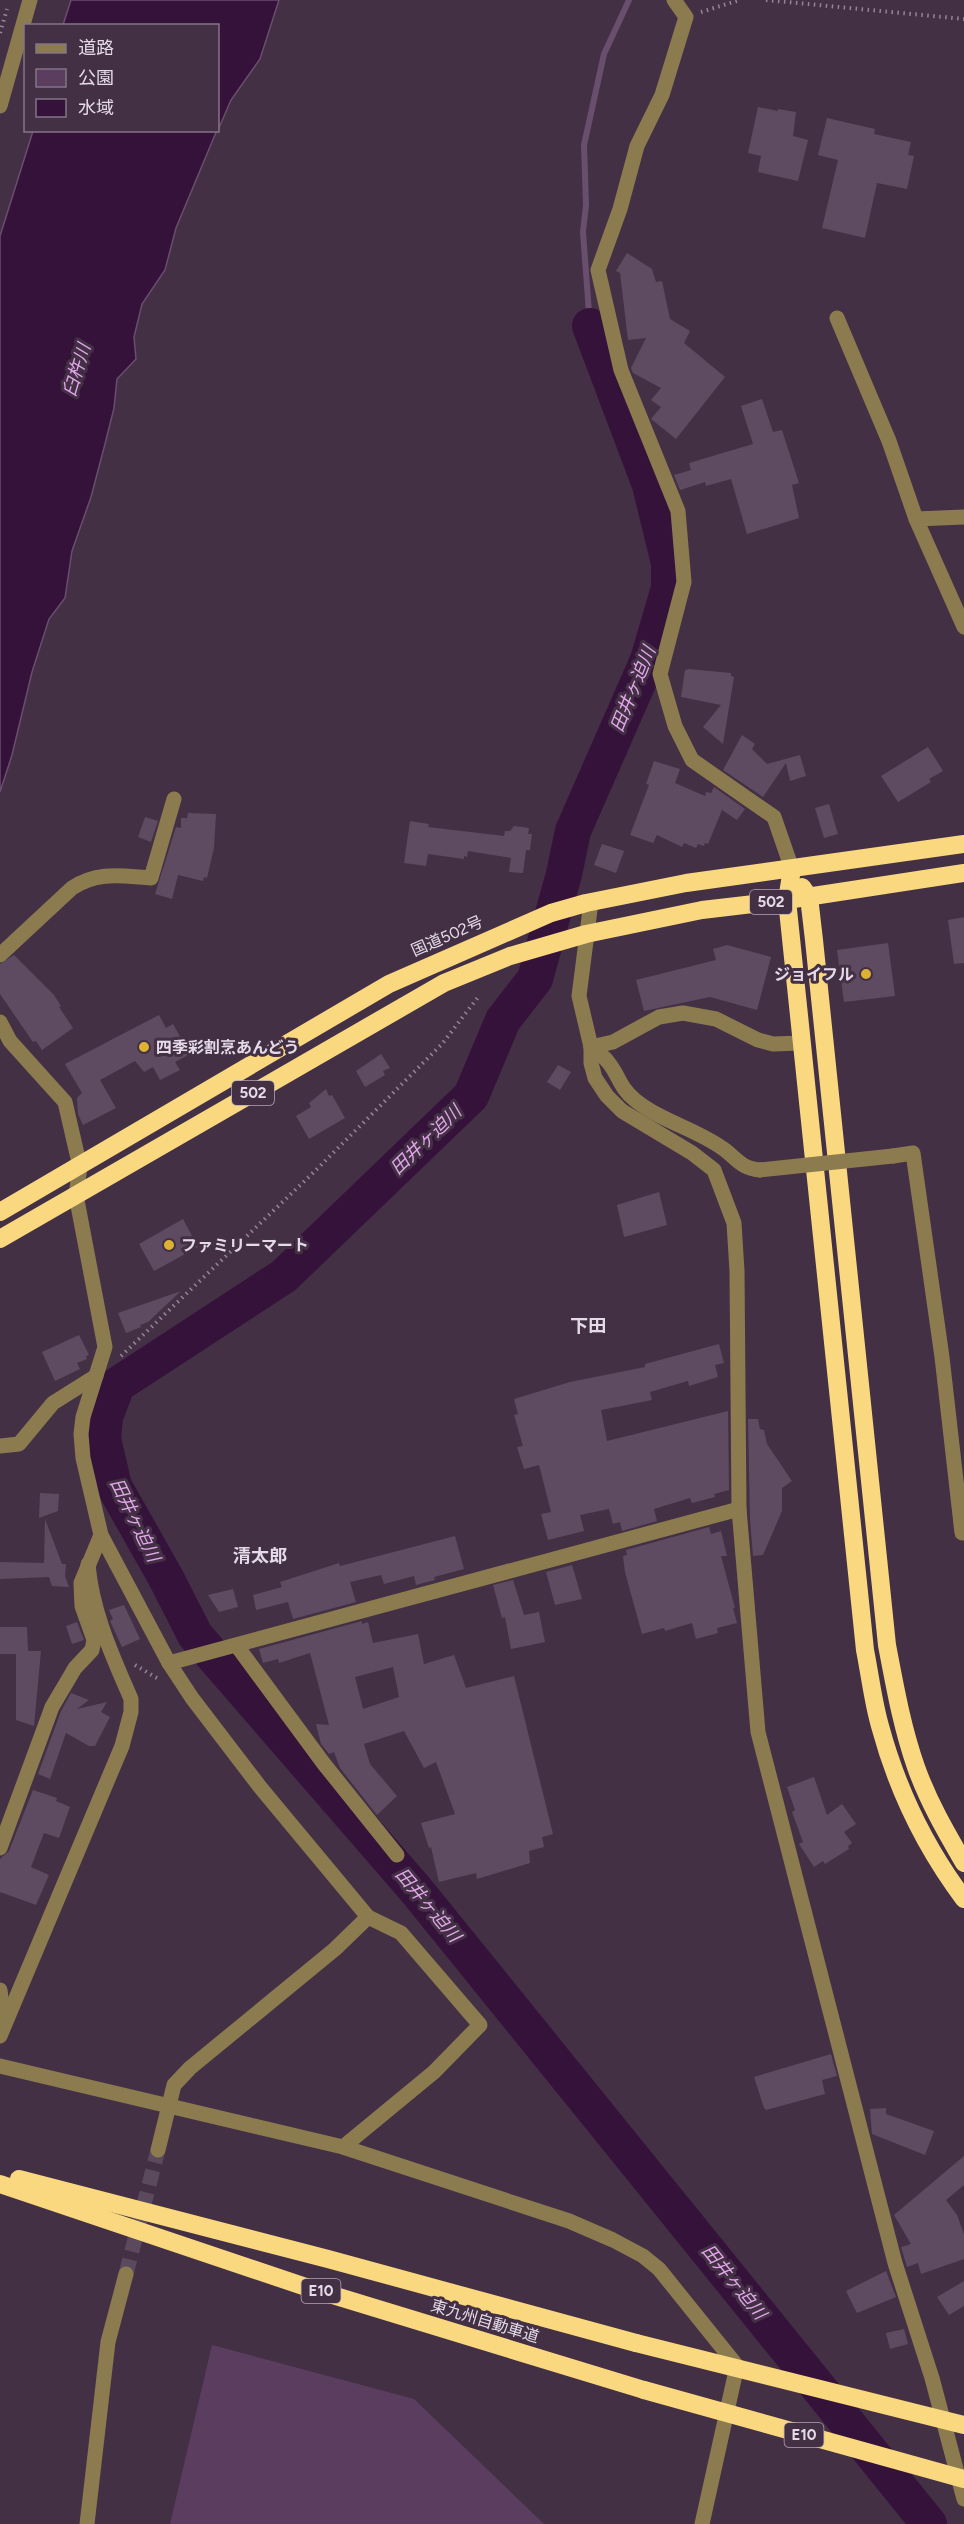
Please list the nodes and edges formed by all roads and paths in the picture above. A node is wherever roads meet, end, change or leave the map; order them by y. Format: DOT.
graph roads {
  1 [pos="10,0"];
  2 [pos="30,0"];
  3 [pos="674,0"];
  4 [pos="740,0"];
  5 [pos="766,0"];
  6 [pos="686,17"];
  7 [pos="964,19"];
  8 [pos="0,33"];
  9 [pos="0,106"];
  10 [pos="837,318"];
  11 [pos="964,517"];
  12 [pos="915,519"];
  13 [pos="964,627"];
  14 [pos="174,798"];
  15 [pos="964,844"];
  16 [pos="792,869"];
  17 [pos="964,873"];
  18 [pos="809,897"];
  19 [pos="787,900"];
  20 [pos="588,902"];
  21 [pos="582,935"];
  22 [pos="0,955"];
  23 [pos="479,996"];
  24 [pos="0,1022"];
  25 [pos="801,1043"];
  26 [pos="591,1047"];
  27 [pos="80,1167"];
  28 [pos="76,1195"];
  29 [pos="0,1212"];
  30 [pos="0,1239"];
  31 [pos="120,1356"];
  32 [pos="96,1376"];
  33 [pos="0,1446"];
  34 [pos="739,1509"];
  35 [pos="964,1532"];
  36 [pos="101,1535"];
  37 [pos="88,1564"];
  38 [pos="232,1647"];
  39 [pos="114,1660"];
  40 [pos="175,1661"];
  41 [pos="180,1679"];
  42 [pos="0,1848"];
  43 [pos="397,1855"];
  44 [pos="964,1863"];
  45 [pos="964,1899"];
  46 [pos="368,1917"];
  47 [pos="0,1990"];
  48 [pos="2,2031"];
  49 [pos="0,2066"];
  50 [pos="169,2104"];
  51 [pos="343,2147"];
  52 [pos="158,2150"];
  53 [pos="0,2174"];
  54 [pos="0,2184"];
  55 [pos="126,2274"];
  56 [pos="964,2425"];
  57 [pos="964,2479"];
  58 [pos="964,2499"];
  59 [pos="87,2524"];
  60 [pos="702,2524"];
  1 -- 8 [label="path"];
  2 -- 9 [label="street"];
  3 -- 6 [label="street"];
  4 -- 6 [label="path"];
  5 -- 7 [label="path"];
  6 -- 16 [label="street"];
  10 -- 12 [label="street"];
  11 -- 12 [label="street"];
  12 -- 13 [label="street"];
  14 -- 22 [label="street"];
  15 -- 16 [label="highway, 国道502号 / 502"];
  16 -- 18 [label="highway"];
  16 -- 19 [label="highway"];
  16 -- 20 [label="highway, 国道502号 / 502"];
  17 -- 18 [label="highway, 502"];
  18 -- 19 [label="highway, 502"];
  18 -- 44 [label="highway"];
  19 -- 21 [label="highway, 502"];
  19 -- 25 [label="highway"];
  20 -- 21 [label="street"];
  20 -- 27 [label="highway, 国道502号 / 502"];
  21 -- 26 [label="street"];
  21 -- 28 [label="highway, 502"];
  23 -- 31 [label="path"];
  24 -- 27 [label="street"];
  25 -- 26 [label="street"];
  25 -- 45 [label="highway"];
  26 -- 34 [label="street"];
  26 -- 35 [label="street, bridge"];
  27 -- 28 [label="street"];
  27 -- 29 [label="highway, 国道502号 / 502"];
  28 -- 30 [label="highway, 502"];
  28 -- 32 [label="street"];
  32 -- 33 [label="street"];
  32 -- 36 [label="street"];
  34 -- 38 [label="street"];
  34 -- 58 [label="street"];
  36 -- 37 [label="street"];
  36 -- 40 [label="street"];
  37 -- 39 [label="street"];
  37 -- 42 [label="street"];
  38 -- 40 [label="street"];
  38 -- 43 [label="street"];
  39 -- 41 [label="path"];
  39 -- 48 [label="street"];
  40 -- 41 [label="street"];
  41 -- 46 [label="street"];
  46 -- 50 [label="street"];
  46 -- 51 [label="street"];
  47 -- 48 [label="street"];
  49 -- 50 [label="street"];
  50 -- 51 [label="street"];
  50 -- 52 [label="street"];
  51 -- 60 [label="street"];
  53 -- 56 [label="highway, bridge"];
  54 -- 57 [label="highway, 東九州自動車道 / E10, bridge"];
  55 -- 59 [label="street"];
}
